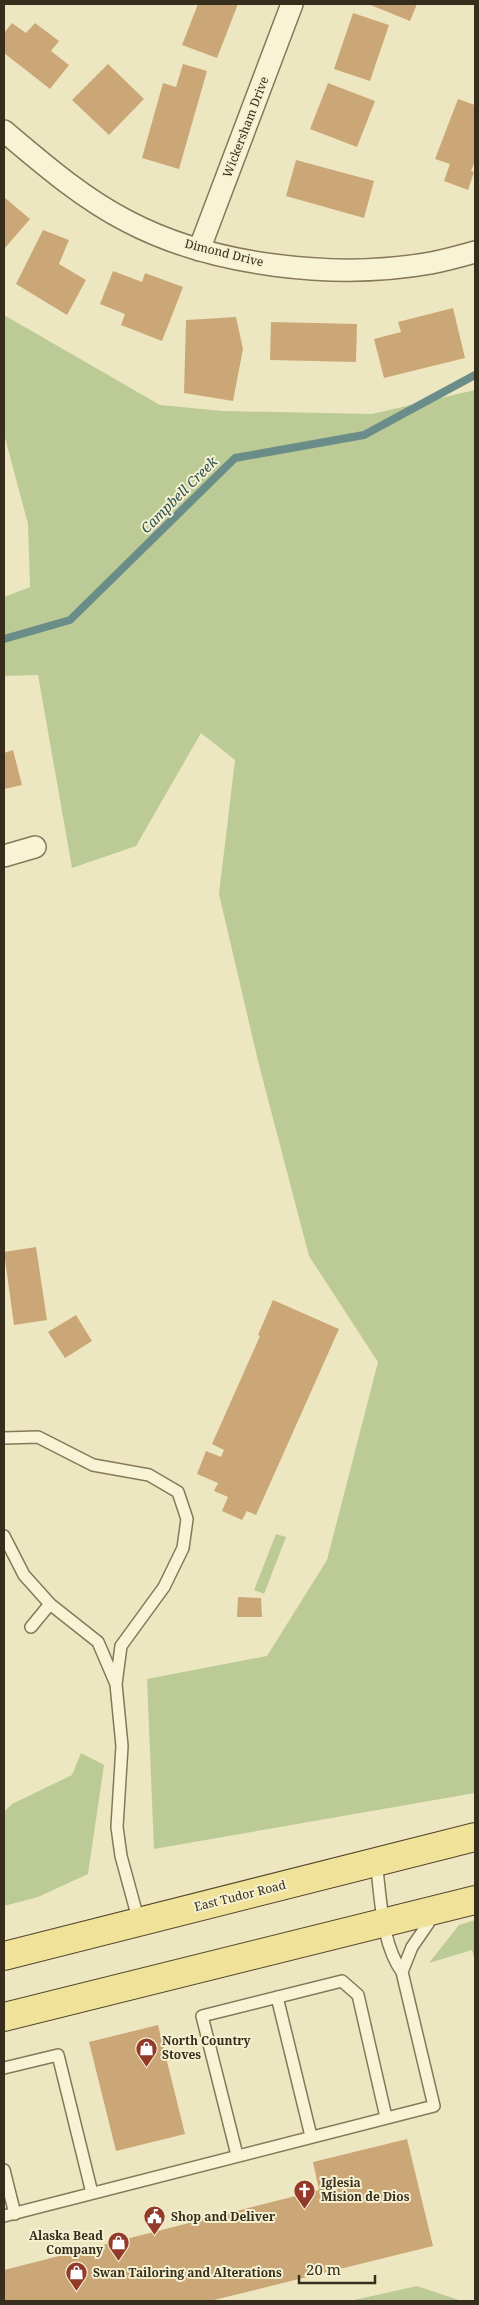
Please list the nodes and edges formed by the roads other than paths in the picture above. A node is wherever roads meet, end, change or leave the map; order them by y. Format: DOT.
graph roads {
  1 [pos="292,4"];
  2 [pos="4,131"];
  3 [pos="199,250"];
  4 [pos="475,252"];
  5 [pos="35,847"];
  6 [pos="4,856"];
  7 [pos="4,1438"];
  8 [pos="4,1536"];
  9 [pos="50,1604"];
  10 [pos="31,1627"];
  11 [pos="116,1684"];
  12 [pos="475,1837"];
  13 [pos="376,1862"];
  14 [pos="475,1900"];
  15 [pos="438,1909"];
  16 [pos="139,1922"];
  17 [pos="384,1922"];
  18 [pos="4,1956"];
  19 [pos="402,1972"];
  20 [pos="277,1997"];
  21 [pos="4,2017"];
  22 [pos="4,2068"];
  23 [pos="386,2118"];
  24 [pos="312,2136"];
  25 [pos="237,2155"];
  26 [pos="4,2170"];
  27 [pos="92,2193"];
  28 [pos="9,2215"];
  1 -- 3 [label="street, Wickersham Drive"];
  2 -- 3 [label="street, Dimond Drive"];
  3 -- 4 [label="street, Dimond Drive"];
  5 -- 6 [label="street"];
  7 -- 11 [label="lane"];
  8 -- 9 [label="lane"];
  9 -- 10 [label="lane"];
  9 -- 11 [label="lane"];
  11 -- 16 [label="lane"];
  12 -- 13 [label="main road, East Tudor Road"];
  13 -- 16 [label="main road, East Tudor Road"];
  13 -- 17 [label="lane"];
  14 -- 15 [label="main road"];
  15 -- 17 [label="main road"];
  15 -- 19 [label="lane"];
  16 -- 18 [label="main road, East Tudor Road"];
  17 -- 19 [label="lane"];
  17 -- 21 [label="main road"];
  19 -- 23 [label="lane"];
  20 -- 23 [label="lane"];
  20 -- 24 [label="lane"];
  20 -- 25 [label="lane"];
  22 -- 27 [label="lane"];
  23 -- 24 [label="lane"];
  24 -- 25 [label="lane"];
  25 -- 27 [label="lane"];
  26 -- 28 [label="lane"];
  27 -- 28 [label="lane"];
}
